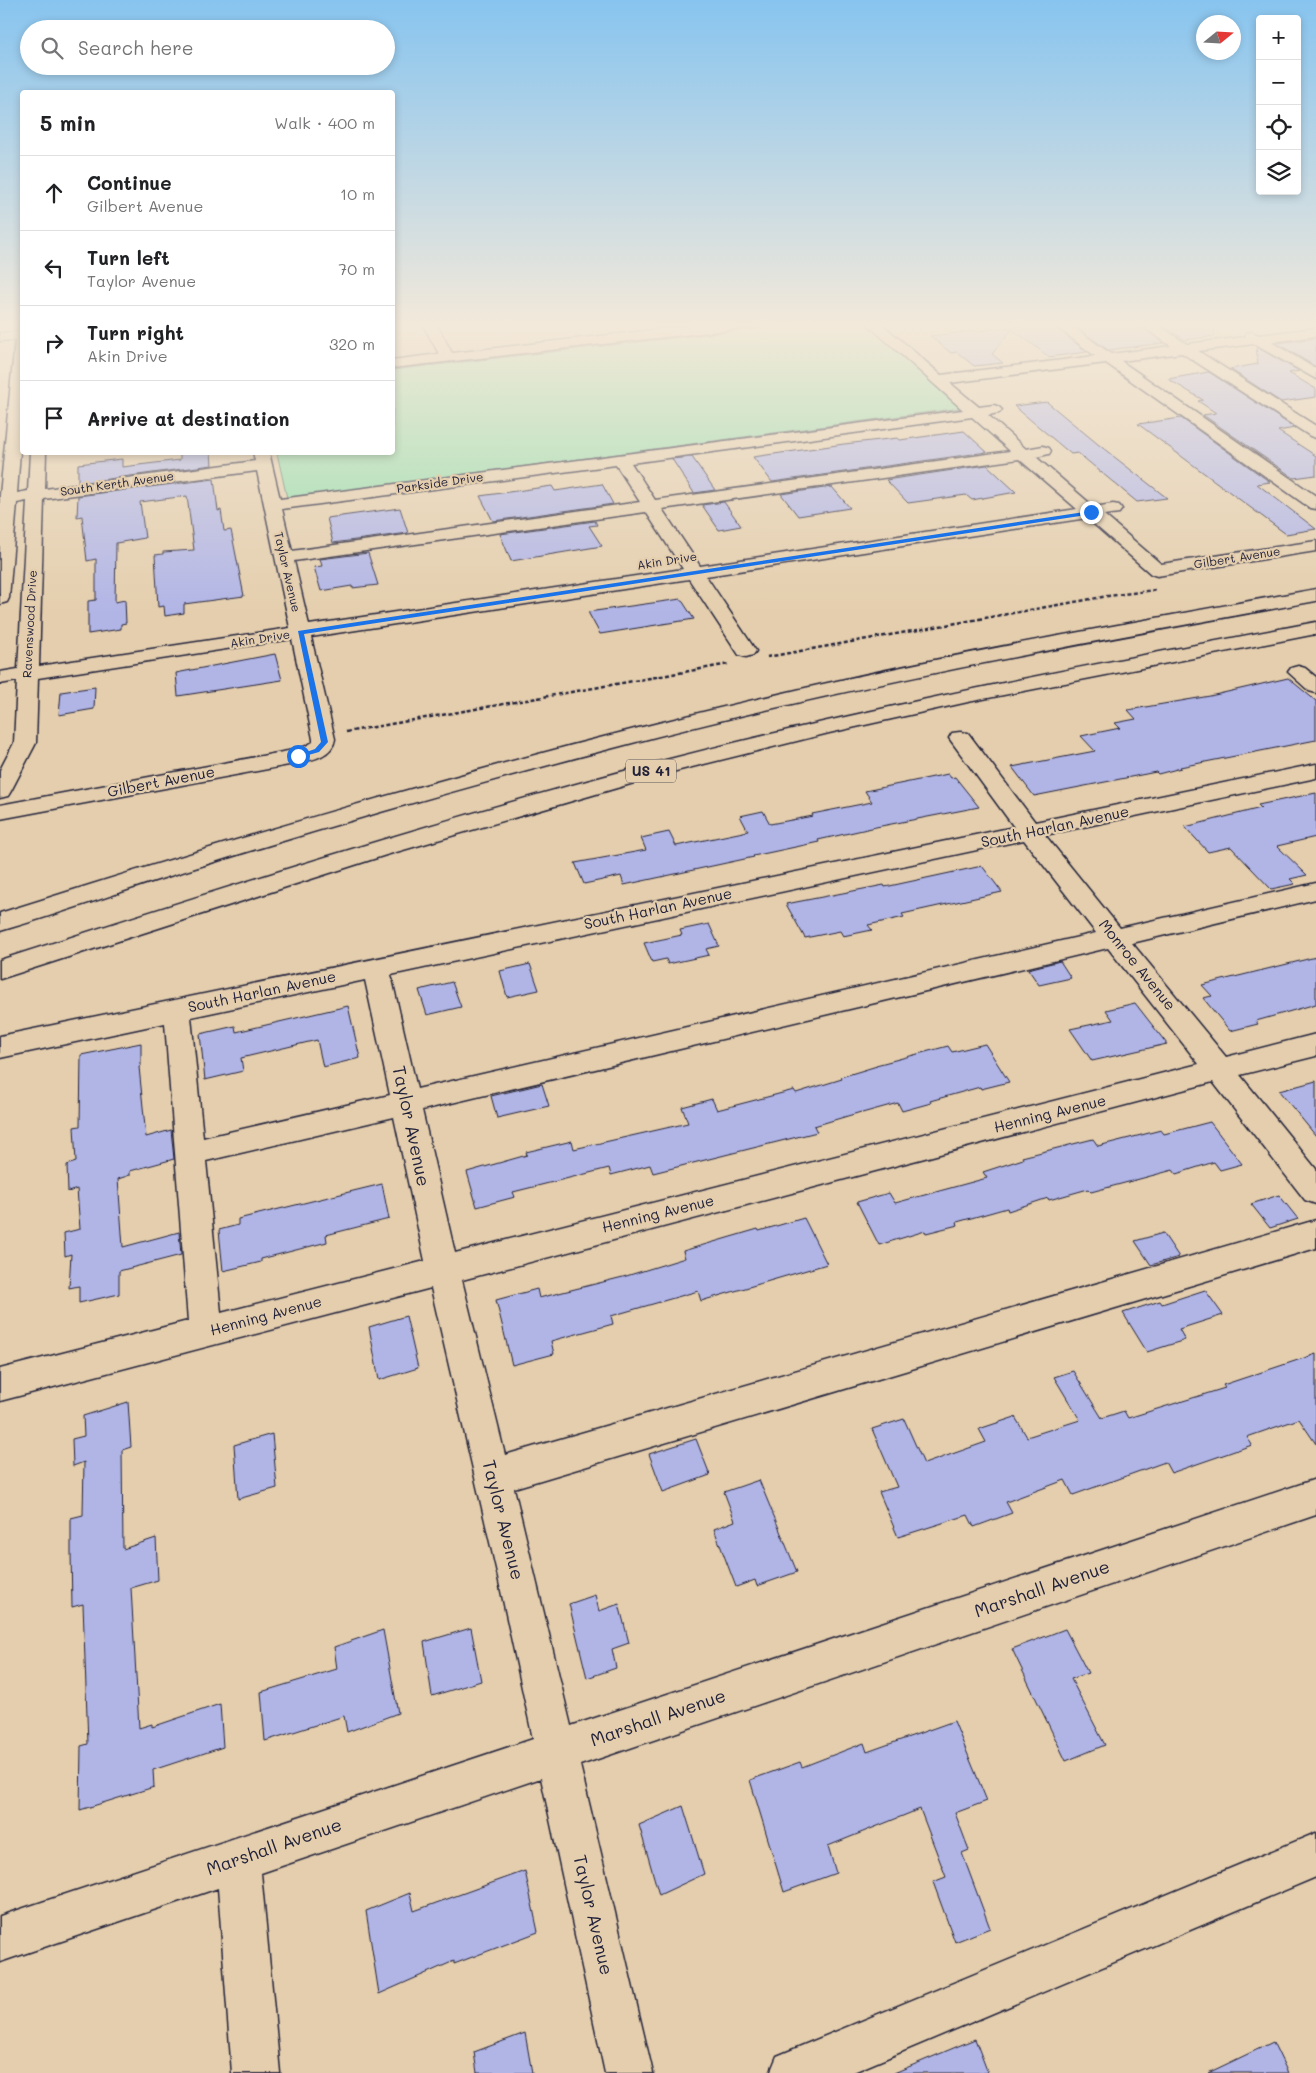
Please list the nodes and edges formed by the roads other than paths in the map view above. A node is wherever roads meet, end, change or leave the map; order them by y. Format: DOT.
graph roads {
  1 [pos="11,420"];
  2 [pos="917,420"];
  3 [pos="984,420"];
  4 [pos="1006,420"];
  5 [pos="1196,420"];
  6 [pos="1295,420"];
  7 [pos="1316,433"];
  8 [pos="1043,451"];
  9 [pos="1023,453"];
  10 [pos="38,455"];
  11 [pos="262,459"];
  12 [pos="620,459"];
  13 [pos="1056,462"];
  14 [pos="36,495"];
  15 [pos="4,499"];
  16 [pos="1076,500"];
  17 [pos="1094,504"];
  18 [pos="1316,504"];
  19 [pos="272,505"];
  20 [pos="650,506"];
  21 [pos="1128,522"];
  22 [pos="1316,546"];
  23 [pos="284,557"];
  24 [pos="690,566"];
  25 [pos="1316,595"];
  26 [pos="0,598"];
  27 [pos="299,625"];
  28 [pos="1316,628"];
  29 [pos="740,657"];
  30 [pos="0,662"];
  31 [pos="28,666"];
  32 [pos="1298,672"];
  33 [pos="0,678"];
  34 [pos="1316,687"];
  35 [pos="960,738"];
  36 [pos="320,748"];
  37 [pos="8,765"];
  38 [pos="1316,772"];
  39 [pos="0,790"];
  40 [pos="0,812"];
  41 [pos="1030,832"];
  42 [pos="1316,892"];
  43 [pos="0,922"];
  44 [pos="1114,937"];
  45 [pos="376,968"];
  46 [pos="0,970"];
  47 [pos="177,1010"];
  48 [pos="1316,1045"];
  49 [pos="0,1046"];
  50 [pos="1220,1070"];
  51 [pos="406,1102"];
  52 [pos="190,1153"];
  53 [pos="1316,1191"];
  54 [pos="1316,1234"];
  55 [pos="443,1270"];
  56 [pos="206,1332"];
  57 [pos="0,1385"];
  58 [pos="492,1477"];
  59 [pos="1316,1496"];
  60 [pos="556,1752"];
  61 [pos="1316,1855"];
  62 [pos="238,1860"];
  63 [pos="0,1939"];
  64 [pos="256,2073"];
  65 [pos="629,2073"];
  66 [pos="794,2073"];
  1 -- 15 [label="main road"];
  2 -- 12 [label="main road, Parkside Drive"];
  3 -- 9 [label="main road"];
  4 -- 8 [label="main road"];
  5 -- 18 [label="main road"];
  6 -- 7 [label="main road"];
  8 -- 9 [label="main road"];
  8 -- 13 [label="main road"];
  9 -- 16 [label="main road"];
  9 -- 20 [label="main road"];
  10 -- 14 [label="main road, Ravenswood Drive"];
  11 -- 14 [label="main road, South Kerth Avenue"];
  11 -- 19 [label="main road, Taylor Avenue"];
  12 -- 19 [label="main road, Parkside Drive"];
  12 -- 20 [label="main road"];
  14 -- 15 [label="main road, South Kerth Avenue"];
  14 -- 31 [label="main road, Ravenswood Drive"];
  15 -- 26 [label="main road"];
  16 -- 17 [label="main road, Akin Drive"];
  16 -- 24 [label="main road, Akin Drive"];
  17 -- 21 [label="main road, Akin Drive"];
  17 -- 22 [label="main road, Gilbert Avenue"];
  17 -- 24 [label="main road, Akin Drive"];
  19 -- 23 [label="main road, Taylor Avenue"];
  20 -- 23 [label="main road"];
  20 -- 24 [label="main road"];
  23 -- 27 [label="main road, Taylor Avenue"];
  24 -- 27 [label="main road, Akin Drive"];
  24 -- 29 [label="main road"];
  25 -- 43 [label="main road, US 41"];
  27 -- 31 [label="main road, Akin Drive"];
  27 -- 36 [label="main road, Taylor Avenue"];
  28 -- 46 [label="main road, US 41"];
  30 -- 31 [label="main road, Akin Drive"];
  31 -- 33 [label="main road, Akin Drive"];
  31 -- 37 [label="main road, Ravenswood Drive"];
  32 -- 34 [label="main road"];
  35 -- 41 [label="main road, Monroe Avenue"];
  36 -- 40 [label="main road, Gilbert Avenue"];
  37 -- 39 [label="main road, Ravenswood Drive"];
  38 -- 41 [label="main road, South Harlan Avenue"];
  41 -- 44 [label="main road, Monroe Avenue"];
  41 -- 45 [label="main road, South Harlan Avenue"];
  42 -- 44 [label="main road"];
  44 -- 50 [label="main road, Monroe Avenue"];
  44 -- 51 [label="main road"];
  45 -- 47 [label="main road, South Harlan Avenue"];
  45 -- 51 [label="main road, Taylor Avenue"];
  47 -- 49 [label="main road, South Harlan Avenue"];
  47 -- 52 [label="main road"];
  48 -- 50 [label="main road, Henning Avenue"];
  50 -- 53 [label="main road, Monroe Avenue"];
  50 -- 55 [label="main road, Henning Avenue"];
  51 -- 52 [label="main road"];
  51 -- 55 [label="main road, Taylor Avenue"];
  52 -- 56 [label="main road"];
  54 -- 58 [label="main road"];
  55 -- 56 [label="main road, Henning Avenue"];
  55 -- 58 [label="main road, Taylor Avenue"];
  56 -- 57 [label="main road, Henning Avenue"];
  58 -- 60 [label="main road, Taylor Avenue"];
  59 -- 60 [label="main road, Marshall Avenue"];
  60 -- 62 [label="main road, Marshall Avenue"];
  60 -- 65 [label="main road, Taylor Avenue"];
  61 -- 66 [label="main road"];
  62 -- 63 [label="main road, Marshall Avenue"];
  62 -- 64 [label="main road"];
}
